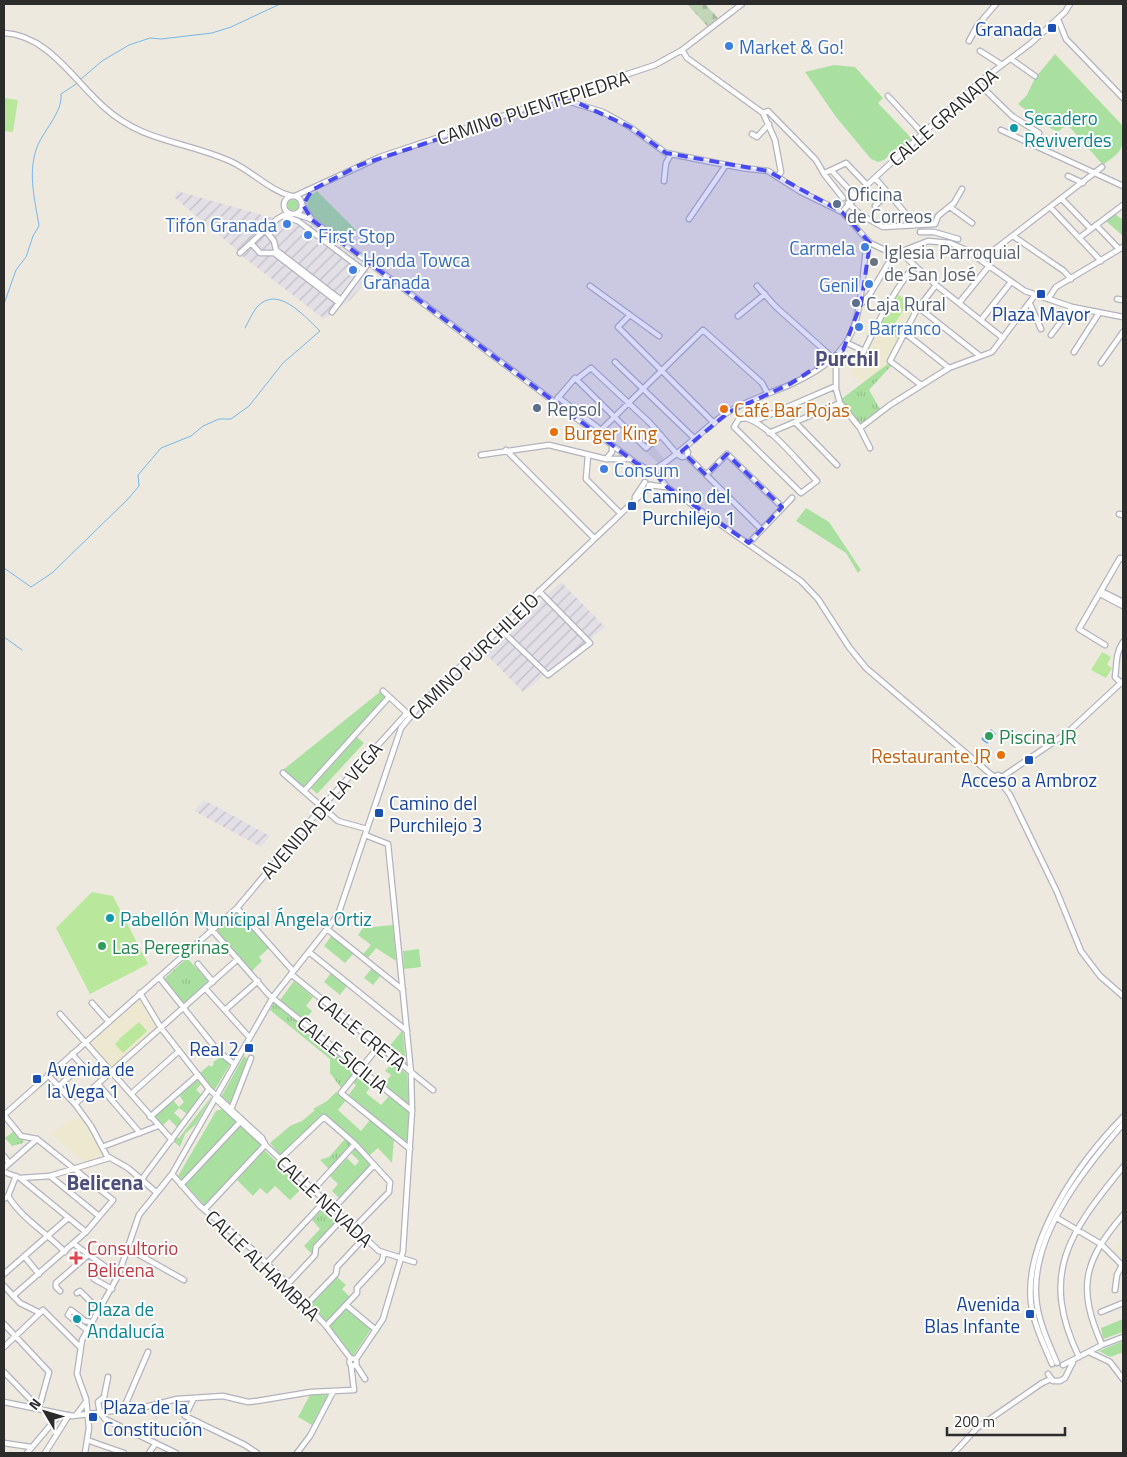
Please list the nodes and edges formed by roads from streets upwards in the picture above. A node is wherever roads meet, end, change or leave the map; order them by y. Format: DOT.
graph roads {
  1 [pos="742,4"];
  2 [pos="996,4"];
  3 [pos="1069,4"];
  4 [pos="1058,19"];
  5 [pos="4,33"];
  6 [pos="969,41"];
  7 [pos="682,50"];
  8 [pos="980,51"];
  9 [pos="1011,59"];
  10 [pos="1002,65"];
  11 [pos="1035,76"];
  12 [pos="978,83"];
  13 [pos="888,96"];
  14 [pos="565,97"];
  15 [pos="1123,98"];
  16 [pos="763,113"];
  17 [pos="769,124"];
  18 [pos="1001,130"];
  19 [pos="752,134"];
  20 [pos="923,134"];
  21 [pos="1032,144"];
  22 [pos="671,154"];
  23 [pos="726,165"];
  24 [pos="1102,167"];
  25 [pos="832,171"];
  26 [pos="825,173"];
  27 [pos="1095,174"];
  28 [pos="1068,176"];
  29 [pos="777,177"];
  30 [pos="875,178"];
  31 [pos="664,181"];
  32 [pos="1083,184"];
  33 [pos="867,185"];
  34 [pos="1123,186"];
  35 [pos="273,189"];
  36 [pos="962,189"];
  37 [pos="312,190"];
  38 [pos="888,194"];
  39 [pos="293,196"];
  40 [pos="855,196"];
  41 [pos="843,198"];
  42 [pos="1062,199"];
  43 [pos="848,203"];
  44 [pos="302,205"];
  45 [pos="1123,205"];
  46 [pos="284,206"];
  47 [pos="875,206"];
  48 [pos="950,207"];
  49 [pos="1050,208"];
  50 [pos="842,212"];
  51 [pos="288,213"];
  52 [pos="296,214"];
  53 [pos="907,215"];
  54 [pos="283,216"];
  55 [pos="277,219"];
  56 [pos="689,219"];
  57 [pos="312,220"];
  58 [pos="972,224"];
  59 [pos="920,225"];
  60 [pos="1096,226"];
  61 [pos="1090,229"];
  62 [pos="264,230"];
  63 [pos="920,232"];
  64 [pos="941,235"];
  65 [pos="1013,236"];
  66 [pos="1079,238"];
  67 [pos="958,239"];
  68 [pos="940,241"];
  69 [pos="251,243"];
  70 [pos="870,243"];
  71 [pos="918,244"];
  72 [pos="1121,248"];
  73 [pos="897,252"];
  74 [pos="240,253"];
  75 [pos="981,260"];
  76 [pos="1101,261"];
  77 [pos="914,266"];
  78 [pos="989,266"];
  79 [pos="1071,279"];
  80 [pos="1011,282"];
  81 [pos="936,285"];
  82 [pos="590,286"];
  83 [pos="757,286"];
  84 [pos="765,294"];
  85 [pos="862,294"];
  86 [pos="1035,295"];
  87 [pos="868,296"];
  88 [pos="1048,299"];
  89 [pos="1117,299"];
  90 [pos="1123,300"];
  91 [pos="340,301"];
  92 [pos="959,303"];
  93 [pos="861,304"];
  94 [pos="1030,304"];
  95 [pos="918,307"];
  96 [pos="1072,307"];
  97 [pos="332,312"];
  98 [pos="1100,313"];
  99 [pos="630,315"];
  100 [pos="738,316"];
  101 [pos="1123,317"];
  102 [pos="981,320"];
  103 [pos="1041,329"];
  104 [pos="1123,332"];
  105 [pos="905,333"];
  106 [pos="1051,334"];
  107 [pos="659,336"];
  108 [pos="1003,338"];
  109 [pos="847,342"];
  110 [pos="1074,352"];
  111 [pos="980,356"];
  112 [pos="834,357"];
  113 [pos="615,362"];
  114 [pos="1101,363"];
  115 [pos="949,368"];
  116 [pos="661,370"];
  117 [pos="576,378"];
  118 [pos="922,385"];
  119 [pos="836,386"];
  120 [pos="643,388"];
  121 [pos="768,394"];
  122 [pos="558,397"];
  123 [pos="554,402"];
  124 [pos="628,403"];
  125 [pos="840,403"];
  126 [pos="568,405"];
  127 [pos="564,409"];
  128 [pos="729,412"];
  129 [pos="615,416"];
  130 [pos="739,419"];
  131 [pos="755,421"];
  132 [pos="795,422"];
  133 [pos="714,423"];
  134 [pos="860,428"];
  135 [pos="769,433"];
  136 [pos="661,435"];
  137 [pos="696,439"];
  138 [pos="612,445"];
  139 [pos="685,448"];
  140 [pos="870,448"];
  141 [pos="506,450"];
  142 [pos="588,454"];
  143 [pos="677,454"];
  144 [pos="481,455"];
  145 [pos="687,456"];
  146 [pos="606,459"];
  147 [pos="630,459"];
  148 [pos="636,463"];
  149 [pos="663,464"];
  150 [pos="837,465"];
  151 [pos="651,470"];
  152 [pos="706,475"];
  153 [pos="644,476"];
  154 [pos="659,476"];
  155 [pos="645,482"];
  156 [pos="653,485"];
  157 [pos="667,487"];
  158 [pos="792,498"];
  159 [pos="629,504"];
  160 [pos="782,507"];
  161 [pos="620,513"];
  162 [pos="761,529"];
  163 [pos="594,538"];
  164 [pos="749,543"];
  165 [pos="1123,559"];
  166 [pos="539,591"];
  167 [pos="1100,592"];
  168 [pos="1123,602"];
  169 [pos="1123,606"];
  170 [pos="500,629"];
  171 [pos="1123,642"];
  172 [pos="1105,644"];
  173 [pos="1122,681"];
  174 [pos="383,691"];
  175 [pos="389,697"];
  176 [pos="408,714"];
  177 [pos="402,722"];
  178 [pos="394,735"];
  179 [pos="283,773"];
  180 [pos="994,777"];
  181 [pos="1002,777"];
  182 [pos="1002,784"];
  183 [pos="304,792"];
  184 [pos="322,807"];
  185 [pos="367,829"];
  186 [pos="365,836"];
  187 [pos="237,908"];
  188 [pos="199,915"];
  189 [pos="327,929"];
  190 [pos="212,930"];
  191 [pos="309,952"];
  192 [pos="238,959"];
  193 [pos="198,964"];
  194 [pos="292,973"];
  195 [pos="159,977"];
  196 [pos="258,981"];
  197 [pos="212,982"];
  198 [pos="206,988"];
  199 [pos="403,990"];
  200 [pos="140,994"];
  201 [pos="1123,996"];
  202 [pos="273,997"];
  203 [pos="92,1003"];
  204 [pos="183,1008"];
  205 [pos="225,1010"];
  206 [pos="60,1014"];
  207 [pos="109,1022"];
  208 [pos="160,1028"];
  209 [pos="407,1032"];
  210 [pos="249,1038"];
  211 [pos="85,1042"];
  212 [pos="378,1046"];
  213 [pos="179,1051"];
  214 [pos="72,1054"];
  215 [pos="251,1058"];
  216 [pos="234,1064"];
  217 [pos="361,1068"];
  218 [pos="111,1072"];
  219 [pos="411,1073"];
  220 [pos="48,1075"];
  221 [pos="198,1075"];
  222 [pos="98,1084"];
  223 [pos="59,1086"];
  224 [pos="210,1089"];
  225 [pos="433,1090"];
  226 [pos="131,1094"];
  227 [pos="216,1097"];
  228 [pos="75,1104"];
  229 [pos="229,1109"];
  230 [pos="412,1110"];
  231 [pos="4,1115"];
  232 [pos="150,1117"];
  233 [pos="1122,1121"];
  234 [pos="240,1122"];
  235 [pos="158,1126"];
  236 [pos="247,1127"];
  237 [pos="140,1133"];
  238 [pos="37,1139"];
  239 [pos="172,1140"];
  240 [pos="355,1144"];
  241 [pos="265,1145"];
  242 [pos="102,1147"];
  243 [pos="410,1149"];
  244 [pos="4,1156"];
  245 [pos="109,1158"];
  246 [pos="280,1159"];
  247 [pos="374,1165"];
  248 [pos="1123,1166"];
  249 [pos="5,1167"];
  250 [pos="75,1169"];
  251 [pos="172,1174"];
  252 [pos="50,1176"];
  253 [pos="18,1177"];
  254 [pos="142,1179"];
  255 [pos="181,1185"];
  256 [pos="313,1190"];
  257 [pos="156,1192"];
  258 [pos="6,1198"];
  259 [pos="325,1201"];
  260 [pos="333,1209"];
  261 [pos="205,1210"];
  262 [pos="99,1216"];
  263 [pos="1123,1216"];
  264 [pos="68,1218"];
  265 [pos="343,1218"];
  266 [pos="1057,1218"];
  267 [pos="354,1228"];
  268 [pos="1078,1230"];
  269 [pos="86,1232"];
  270 [pos="49,1235"];
  271 [pos="364,1238"];
  272 [pos="74,1244"];
  273 [pos="1101,1244"];
  274 [pos="129,1250"];
  275 [pos="65,1252"];
  276 [pos="384,1253"];
  277 [pos="24,1256"];
  278 [pos="88,1256"];
  279 [pos="401,1258"];
  280 [pos="414,1262"];
  281 [pos="267,1263"];
  282 [pos="1123,1266"];
  283 [pos="4,1274"];
  284 [pos="39,1274"];
  285 [pos="118,1276"];
  286 [pos="94,1279"];
  287 [pos="184,1280"];
  288 [pos="288,1284"];
  289 [pos="4,1286"];
  290 [pos="112,1288"];
  291 [pos="1115,1290"];
  292 [pos="60,1291"];
  293 [pos="77,1293"];
  294 [pos="13,1296"];
  295 [pos="1123,1303"];
  296 [pos="307,1304"];
  297 [pos="96,1305"];
  298 [pos="346,1305"];
  299 [pos="42,1312"];
  300 [pos="1101,1312"];
  301 [pos="90,1322"];
  302 [pos="4,1324"];
  303 [pos="326,1326"];
  304 [pos="87,1330"];
  305 [pos="376,1330"];
  306 [pos="15,1336"];
  307 [pos="1123,1337"];
  308 [pos="1102,1345"];
  309 [pos="4,1347"];
  310 [pos="80,1347"];
  311 [pos="148,1352"];
  312 [pos="1089,1352"];
  313 [pos="1079,1357"];
  314 [pos="1074,1361"];
  315 [pos="353,1362"];
  316 [pos="1054,1364"];
  317 [pos="1063,1365"];
  318 [pos="1066,1371"];
  319 [pos="4,1372"];
  320 [pos="1048,1374"];
  321 [pos="108,1377"];
  322 [pos="365,1379"];
  323 [pos="1123,1379"];
  324 [pos="1050,1380"];
  325 [pos="1042,1383"];
  326 [pos="333,1392"];
  327 [pos="193,1400"];
  328 [pos="4,1402"];
  329 [pos="85,1403"];
  330 [pos="34,1407"];
  331 [pos="123,1410"];
  332 [pos="100,1413"];
  333 [pos="60,1414"];
  334 [pos="87,1414"];
  335 [pos="69,1415"];
  336 [pos="76,1415"];
  337 [pos="87,1440"];
  338 [pos="4,1443"];
  339 [pos="156,1443"];
  340 [pos="31,1447"];
  341 [pos="28,1453"];
  342 [pos="45,1453"];
  343 [pos="85,1453"];
  344 [pos="124,1453"];
  345 [pos="149,1453"];
  346 [pos="176,1453"];
  347 [pos="257,1453"];
  348 [pos="297,1453"];
  349 [pos="954,1453"];
  1 -- 7 [label="street, CAMINO PUENTEPIEDRA"];
  2 -- 6 [label="street"];
  3 -- 4 [label="street, CALLE GRANADA"];
  4 -- 9 [label="street, CALLE GRANADA"];
  4 -- 15 [label="street"];
  5 -- 35 [label="street"];
  7 -- 14 [label="street, CAMINO PUENTEPIEDRA"];
  7 -- 16 [label="street"];
  8 -- 10 [label="street, CALLE GRANADA"];
  9 -- 10 [label="street, CALLE GRANADA"];
  9 -- 11 [label="street"];
  10 -- 12 [label="street, CALLE GRANADA"];
  12 -- 20 [label="street, CALLE GRANADA"];
  12 -- 21 [label="street"];
  13 -- 20 [label="street"];
  14 -- 22 [label="street"];
  14 -- 37 [label="street, CAMINO PUENTEPIEDRA"];
  16 -- 17 [label="street"];
  16 -- 26 [label="street"];
  17 -- 19 [label="street"];
  17 -- 29 [label="street"];
  18 -- 21 [label="street"];
  20 -- 30 [label="street, CALLE GRANADA"];
  21 -- 27 [label="street"];
  22 -- 23 [label="street"];
  22 -- 31 [label="street"];
  23 -- 29 [label="street"];
  23 -- 56 [label="street"];
  24 -- 27 [label="street"];
  25 -- 26 [label="street"];
  25 -- 33 [label="street"];
  25 -- 40 [label="street"];
  26 -- 41 [label="street"];
  27 -- 32 [label="street"];
  27 -- 34 [label="street"];
  28 -- 32 [label="street"];
  29 -- 50 [label="street"];
  30 -- 33 [label="street, CALLE GRANADA"];
  30 -- 38 [label="street"];
  32 -- 42 [label="street"];
  33 -- 40 [label="street, CALLE GRANADA"];
  35 -- 39 [label="street"];
  35 -- 46 [label="street"];
  36 -- 48 [label="street"];
  37 -- 39 [label="street, CAMINO PUENTEPIEDRA"];
  37 -- 44 [label="street, CAMINO PUENTEPIEDRA"];
  38 -- 47 [label="street"];
  38 -- 53 [label="street"];
  39 -- 44 [label="street"];
  39 -- 46 [label="street"];
  40 -- 43 [label="street, CALLE GRANADA"];
  42 -- 49 [label="street"];
  42 -- 61 [label="street"];
  43 -- 50 [label="street, CALLE GRANADA"];
  43 -- 59 [label="street"];
  44 -- 52 [label="street"];
  44 -- 57 [label="street"];
  45 -- 60 [label="street"];
  46 -- 51 [label="street"];
  46 -- 55 [label="street"];
  48 -- 58 [label="street"];
  48 -- 59 [label="street"];
  49 -- 65 [label="street"];
  49 -- 66 [label="street"];
  50 -- 70 [label="street"];
  51 -- 52 [label="street"];
  51 -- 54 [label="street"];
  52 -- 57 [label="street"];
  54 -- 55 [label="street"];
  54 -- 91 [label="street"];
  55 -- 62 [label="street"];
  57 -- 123 [label="street"];
  59 -- 63 [label="street"];
  60 -- 61 [label="street"];
  60 -- 72 [label="street"];
  61 -- 66 [label="street"];
  62 -- 69 [label="street"];
  62 -- 91 [label="street"];
  63 -- 64 [label="street"];
  63 -- 71 [label="street"];
  64 -- 67 [label="street"];
  64 -- 68 [label="street"];
  65 -- 75 [label="street"];
  65 -- 79 [label="street"];
  66 -- 76 [label="street"];
  68 -- 71 [label="street"];
  68 -- 75 [label="street"];
  69 -- 74 [label="street"];
  69 -- 91 [label="street"];
  70 -- 73 [label="street"];
  70 -- 85 [label="street"];
  71 -- 73 [label="street"];
  72 -- 76 [label="street"];
  73 -- 77 [label="street"];
  73 -- 87 [label="street"];
  75 -- 78 [label="street"];
  76 -- 79 [label="street"];
  77 -- 81 [label="street"];
  77 -- 109 [label="street"];
  78 -- 80 [label="street"];
  78 -- 92 [label="street"];
  79 -- 88 [label="street"];
  80 -- 86 [label="street"];
  80 -- 102 [label="street"];
  81 -- 92 [label="street"];
  81 -- 95 [label="street"];
  82 -- 99 [label="street"];
  83 -- 84 [label="street"];
  84 -- 100 [label="street"];
  84 -- 112 [label="street"];
  85 -- 87 [label="street"];
  85 -- 93 [label="street"];
  86 -- 88 [label="street"];
  86 -- 94 [label="street"];
  87 -- 93 [label="street"];
  88 -- 96 [label="street"];
  89 -- 90 [label="street"];
  91 -- 97 [label="street"];
  92 -- 102 [label="street"];
  93 -- 109 [label="street"];
  94 -- 103 [label="street"];
  94 -- 108 [label="street"];
  95 -- 105 [label="street"];
  95 -- 111 [label="street"];
  96 -- 98 [label="street"];
  96 -- 106 [label="street"];
  98 -- 101 [label="street"];
  98 -- 110 [label="street"];
  99 -- 107 [label="street"];
  99 -- 116 [label="street"];
  102 -- 108 [label="street"];
  104 -- 114 [label="street"];
  105 -- 115 [label="street"];
  105 -- 118 [label="street"];
  108 -- 111 [label="street"];
  109 -- 112 [label="street"];
  111 -- 115 [label="street"];
  112 -- 119 [label="street"];
  112 -- 121 [label="street"];
  113 -- 120 [label="street"];
  115 -- 118 [label="street"];
  116 -- 120 [label="street"];
  116 -- 121 [label="street"];
  116 -- 133 [label="street"];
  117 -- 122 [label="street"];
  117 -- 124 [label="street"];
  117 -- 129 [label="street"];
  118 -- 134 [label="street"];
  119 -- 125 [label="street"];
  119 -- 131 [label="street"];
  120 -- 124 [label="street"];
  120 -- 137 [label="street"];
  121 -- 128 [label="street"];
  122 -- 123 [label="street"];
  122 -- 126 [label="street"];
  123 -- 127 [label="street"];
  124 -- 129 [label="street"];
  124 -- 136 [label="street"];
  125 -- 132 [label="street"];
  125 -- 134 [label="street"];
  126 -- 127 [label="street"];
  126 -- 129 [label="street"];
  127 -- 138 [label="street"];
  128 -- 130 [label="street"];
  128 -- 133 [label="street"];
  129 -- 136 [label="street"];
  130 -- 131 [label="street"];
  130 -- 135 [label="street"];
  131 -- 135 [label="street"];
  132 -- 135 [label="street"];
  132 -- 150 [label="street"];
  133 -- 137 [label="street"];
  134 -- 140 [label="street"];
  136 -- 143 [label="street"];
  137 -- 139 [label="street"];
  138 -- 146 [label="street"];
  138 -- 147 [label="street"];
  139 -- 143 [label="street"];
  139 -- 145 [label="street"];
  141 -- 142 [label="street"];
  141 -- 144 [label="street"];
  141 -- 163 [label="street"];
  142 -- 146 [label="street"];
  142 -- 161 [label="street"];
  143 -- 145 [label="street"];
  143 -- 149 [label="street"];
  145 -- 152 [label="street"];
  146 -- 147 [label="street"];
  147 -- 148 [label="street"];
  148 -- 151 [label="street"];
  148 -- 153 [label="street"];
  149 -- 151 [label="street"];
  149 -- 154 [label="street"];
  151 -- 153 [label="street"];
  151 -- 154 [label="street"];
  152 -- 160 [label="street"];
  152 -- 162 [label="street"];
  153 -- 155 [label="street"];
  154 -- 156 [label="street"];
  154 -- 157 [label="street"];
  155 -- 156 [label="street"];
  155 -- 159 [label="street, CAMINO PURCHILEJO"];
  156 -- 157 [label="street"];
  156 -- 159 [label="street, CAMINO PURCHILEJO"];
  157 -- 164 [label="street"];
  158 -- 160 [label="street"];
  159 -- 161 [label="street, CAMINO PURCHILEJO"];
  160 -- 162 [label="street"];
  161 -- 163 [label="street, CAMINO PURCHILEJO"];
  162 -- 164 [label="street"];
  163 -- 166 [label="street, CAMINO PURCHILEJO"];
  164 -- 180 [label="street"];
  165 -- 167 [label="street"];
  166 -- 170 [label="street, CAMINO PURCHILEJO"];
  166 -- 170 [label="street"];
  167 -- 168 [label="street"];
  167 -- 169 [label="street"];
  167 -- 172 [label="street"];
  170 -- 176 [label="street, CAMINO PURCHILEJO"];
  171 -- 173 [label="street"];
  173 -- 181 [label="street"];
  174 -- 175 [label="street"];
  175 -- 176 [label="street"];
  175 -- 183 [label="street"];
  176 -- 177 [label="street, CAMINO PURCHILEJO"];
  177 -- 178 [label="street, CAMINO PURCHILEJO"];
  177 -- 178 [label="street, AVENIDA DE LA VEGA"];
  178 -- 184 [label="street, AVENIDA DE LA VEGA"];
  178 -- 185 [label="street, CAMINO PURCHILEJO"];
  179 -- 183 [label="street"];
  180 -- 181 [label="street"];
  180 -- 182 [label="street"];
  181 -- 182 [label="street"];
  182 -- 201 [label="street"];
  183 -- 184 [label="street"];
  184 -- 185 [label="street"];
  184 -- 187 [label="street, AVENIDA DE LA VEGA"];
  185 -- 186 [label="street, CAMINO PURCHILEJO"];
  186 -- 189 [label="street, CAMINO PURCHILEJO"];
  186 -- 199 [label="street"];
  187 -- 190 [label="street, AVENIDA DE LA VEGA"];
  187 -- 194 [label="street, CALLE CRETA"];
  188 -- 190 [label="street, CALLE SICILIA"];
  189 -- 191 [label="street, CAMINO PURCHILEJO"];
  189 -- 199 [label="street"];
  190 -- 192 [label="street, CALLE SICILIA"];
  190 -- 195 [label="street, AVENIDA DE LA VEGA"];
  191 -- 194 [label="street, CAMINO PURCHILEJO"];
  191 -- 209 [label="street"];
  192 -- 196 [label="street, CALLE SICILIA"];
  192 -- 197 [label="street"];
  193 -- 197 [label="street"];
  194 -- 202 [label="street, CAMINO PURCHILEJO"];
  194 -- 212 [label="street, CALLE CRETA"];
  195 -- 200 [label="street, AVENIDA DE LA VEGA"];
  195 -- 204 [label="street"];
  196 -- 202 [label="street, CALLE SICILIA"];
  196 -- 205 [label="street"];
  197 -- 198 [label="street"];
  198 -- 204 [label="street"];
  198 -- 205 [label="street"];
  199 -- 209 [label="street"];
  200 -- 207 [label="street, AVENIDA DE LA VEGA"];
  200 -- 208 [label="street"];
  202 -- 210 [label="street, CAMINO PURCHILEJO"];
  202 -- 217 [label="street, CALLE SICILIA"];
  203 -- 207 [label="street"];
  204 -- 208 [label="street"];
  204 -- 216 [label="street"];
  205 -- 210 [label="street"];
  206 -- 211 [label="street"];
  207 -- 211 [label="street, AVENIDA DE LA VEGA"];
  208 -- 213 [label="street"];
  208 -- 218 [label="street"];
  209 -- 219 [label="street"];
  210 -- 216 [label="street, CAMINO PURCHILEJO"];
  211 -- 214 [label="street, AVENIDA DE LA VEGA"];
  211 -- 218 [label="street"];
  212 -- 217 [label="street"];
  212 -- 219 [label="street, CALLE CRETA"];
  213 -- 221 [label="street"];
  213 -- 226 [label="street"];
  214 -- 220 [label="street, AVENIDA DE LA VEGA"];
  214 -- 223 [label="street"];
  215 -- 229 [label="street"];
  216 -- 227 [label="street, CAMINO PURCHILEJO"];
  217 -- 230 [label="street, CALLE SICILIA"];
  217 -- 243 [label="street"];
  218 -- 222 [label="street"];
  218 -- 226 [label="street"];
  219 -- 225 [label="street, CALLE CRETA"];
  219 -- 230 [label="street"];
  220 -- 223 [label="street"];
  220 -- 231 [label="street, AVENIDA DE LA VEGA"];
  221 -- 224 [label="street"];
  221 -- 232 [label="street"];
  222 -- 228 [label="street"];
  222 -- 237 [label="street"];
  223 -- 228 [label="street"];
  224 -- 227 [label="street"];
  224 -- 239 [label="street"];
  226 -- 232 [label="street"];
  227 -- 229 [label="street"];
  227 -- 251 [label="street, CAMINO PURCHILEJO"];
  228 -- 242 [label="street"];
  229 -- 234 [label="street"];
  229 -- 236 [label="street"];
  230 -- 243 [label="street"];
  231 -- 238 [label="street"];
  232 -- 235 [label="street"];
  233 -- 266 [label="street"];
  233 -- 316 [label="street"];
  234 -- 236 [label="street"];
  234 -- 255 [label="street"];
  235 -- 237 [label="street"];
  235 -- 239 [label="street"];
  236 -- 241 [label="street, CALLE NEVADA"];
  237 -- 242 [label="street"];
  238 -- 249 [label="street"];
  238 -- 250 [label="street"];
  239 -- 254 [label="street"];
  240 -- 246 [label="street"];
  240 -- 247 [label="street"];
  240 -- 256 [label="street"];
  241 -- 246 [label="street, CALLE NEVADA"];
  241 -- 261 [label="street"];
  242 -- 245 [label="street"];
  243 -- 279 [label="street"];
  244 -- 249 [label="street"];
  245 -- 250 [label="street"];
  245 -- 254 [label="street"];
  246 -- 256 [label="street, CALLE NEVADA"];
  247 -- 260 [label="street"];
  247 -- 267 [label="street"];
  248 -- 268 [label="street"];
  249 -- 253 [label="street"];
  250 -- 252 [label="street"];
  250 -- 262 [label="street"];
  251 -- 255 [label="street, CALLE ALHAMBRA"];
  251 -- 257 [label="street, CAMINO PURCHILEJO"];
  252 -- 253 [label="street"];
  252 -- 262 [label="street"];
  253 -- 258 [label="street"];
  253 -- 264 [label="street"];
  254 -- 257 [label="street"];
  255 -- 261 [label="street, CALLE ALHAMBRA"];
  256 -- 259 [label="street, CALLE NEVADA"];
  257 -- 274 [label="street, CAMINO PURCHILEJO"];
  258 -- 270 [label="street"];
  259 -- 260 [label="street, CALLE NEVADA"];
  259 -- 281 [label="street"];
  260 -- 265 [label="street, CALLE NEVADA"];
  261 -- 281 [label="street, CALLE ALHAMBRA"];
  262 -- 269 [label="street"];
  263 -- 273 [label="street"];
  264 -- 269 [label="street"];
  264 -- 270 [label="street"];
  265 -- 267 [label="street, CALLE NEVADA"];
  265 -- 288 [label="street"];
  266 -- 268 [label="street"];
  266 -- 316 [label="street"];
  267 -- 271 [label="street, CALLE NEVADA"];
  268 -- 273 [label="street"];
  268 -- 313 [label="street"];
  269 -- 272 [label="street"];
  270 -- 275 [label="street"];
  270 -- 277 [label="street"];
  271 -- 276 [label="street, CALLE NEVADA"];
  271 -- 296 [label="street"];
  272 -- 275 [label="street"];
  272 -- 278 [label="street"];
  273 -- 282 [label="street"];
  273 -- 308 [label="street"];
  274 -- 285 [label="street, CAMINO PURCHILEJO"];
  274 -- 287 [label="street"];
  275 -- 284 [label="street"];
  276 -- 279 [label="street, CALLE NEVADA"];
  276 -- 298 [label="street"];
  277 -- 283 [label="street"];
  277 -- 284 [label="street"];
  278 -- 285 [label="street"];
  278 -- 292 [label="street"];
  279 -- 280 [label="street, CALLE NEVADA"];
  279 -- 305 [label="street"];
  281 -- 288 [label="street, CALLE ALHAMBRA"];
  282 -- 291 [label="street"];
  284 -- 294 [label="street"];
  285 -- 290 [label="street, CAMINO PURCHILEJO"];
  286 -- 290 [label="street"];
  288 -- 296 [label="street, CALLE ALHAMBRA"];
  289 -- 294 [label="street"];
  290 -- 297 [label="street, CAMINO PURCHILEJO"];
  293 -- 297 [label="street"];
  294 -- 299 [label="street"];
  295 -- 300 [label="street"];
  296 -- 303 [label="street, CALLE ALHAMBRA"];
  297 -- 301 [label="street, CAMINO PURCHILEJO"];
  298 -- 303 [label="street"];
  298 -- 305 [label="street"];
  299 -- 306 [label="street"];
  299 -- 310 [label="street"];
  301 -- 304 [label="street, CAMINO PURCHILEJO"];
  301 -- 304 [label="street"];
  302 -- 306 [label="street"];
  303 -- 315 [label="street, CALLE ALHAMBRA"];
  304 -- 310 [label="street, CAMINO PURCHILEJO"];
  305 -- 315 [label="street"];
  306 -- 309 [label="street"];
  306 -- 330 [label="street"];
  307 -- 308 [label="street"];
  308 -- 312 [label="street"];
  310 -- 329 [label="street, CAMINO PURCHILEJO"];
  311 -- 331 [label="street"];
  312 -- 313 [label="street"];
  312 -- 323 [label="street"];
  313 -- 314 [label="street"];
  314 -- 317 [label="street"];
  314 -- 318 [label="street"];
  315 -- 322 [label="street, CALLE ALHAMBRA"];
  315 -- 326 [label="street"];
  316 -- 317 [label="street"];
  316 -- 320 [label="street"];
  317 -- 318 [label="street"];
  318 -- 324 [label="street"];
  319 -- 330 [label="street"];
  320 -- 324 [label="street"];
  320 -- 325 [label="street"];
  321 -- 332 [label="street"];
  324 -- 325 [label="street"];
  325 -- 349 [label="street"];
  326 -- 327 [label="street"];
  326 -- 348 [label="street"];
  327 -- 331 [label="street"];
  327 -- 347 [label="street"];
  328 -- 330 [label="street"];
  329 -- 334 [label="street, CAMINO PURCHILEJO"];
  329 -- 336 [label="street"];
  330 -- 333 [label="street"];
  331 -- 332 [label="street"];
  332 -- 334 [label="street"];
  332 -- 339 [label="street"];
  333 -- 335 [label="street"];
  333 -- 340 [label="street"];
  334 -- 336 [label="street"];
  334 -- 337 [label="street, CAMINO PURCHILEJO"];
  335 -- 336 [label="street"];
  335 -- 342 [label="street"];
  337 -- 343 [label="street, CAMINO PURCHILEJO"];
  337 -- 344 [label="street"];
  338 -- 340 [label="street"];
  339 -- 345 [label="street"];
  339 -- 346 [label="street"];
  340 -- 341 [label="street"];
}
